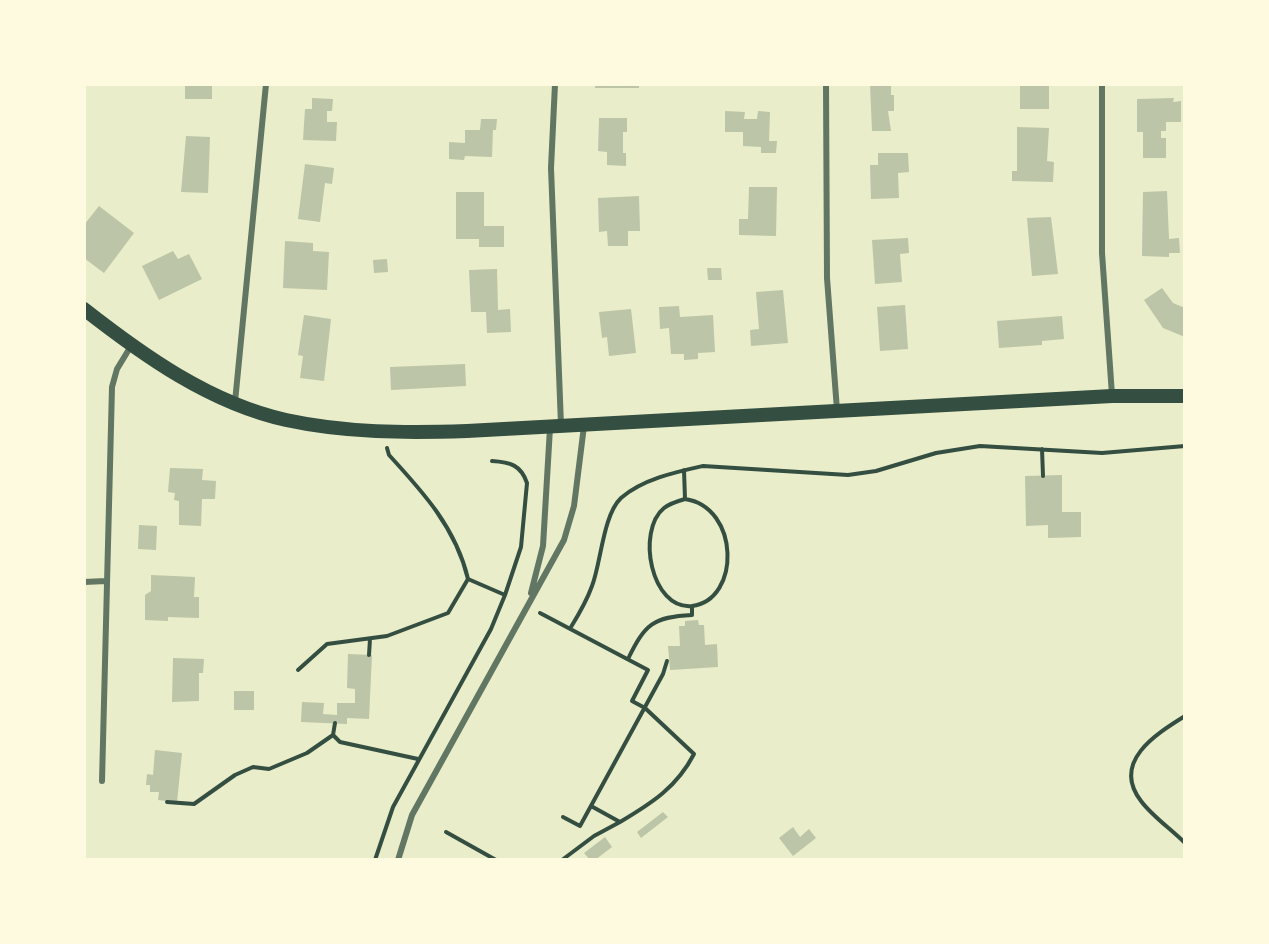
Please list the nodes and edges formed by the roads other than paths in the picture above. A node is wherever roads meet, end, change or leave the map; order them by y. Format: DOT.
graph roads {
  1 [pos="266,84"];
  2 [pos="555,84"];
  3 [pos="826,84"];
  4 [pos="1102,84"];
  5 [pos="84,309"];
  6 [pos="131,346"];
  7 [pos="1112,396"];
  8 [pos="1185,396"];
  9 [pos="235,402"];
  10 [pos="837,411"];
  11 [pos="584,426"];
  12 [pos="556,427"];
  13 [pos="106,581"];
  14 [pos="84,582"];
  15 [pos="529,601"];
  16 [pos="102,781"];
  17 [pos="398,860"];
  1 -- 9 [label="street"];
  2 -- 12 [label="street"];
  3 -- 10 [label="street"];
  4 -- 7 [label="street"];
  5 -- 6 [label="main road"];
  6 -- 9 [label="main road"];
  6 -- 13 [label="street"];
  7 -- 8 [label="main road"];
  7 -- 10 [label="main road"];
  9 -- 12 [label="main road"];
  10 -- 11 [label="main road"];
  11 -- 12 [label="main road"];
  11 -- 15 [label="street"];
  12 -- 15 [label="street"];
  13 -- 14 [label="street"];
  13 -- 16 [label="street"];
  15 -- 17 [label="street"];
}
